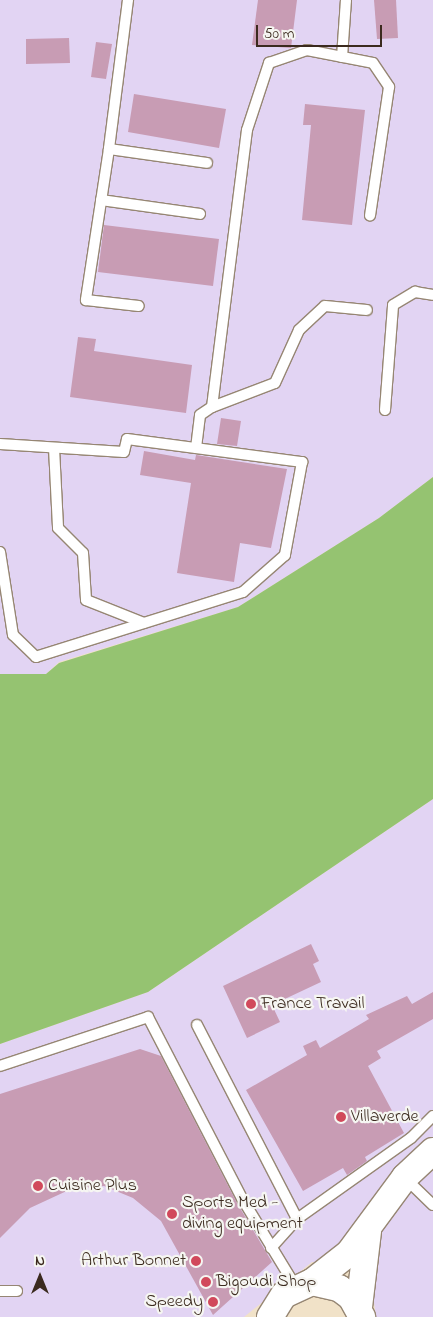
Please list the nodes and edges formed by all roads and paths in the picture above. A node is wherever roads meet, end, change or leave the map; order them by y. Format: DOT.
graph roads {
  1 [pos="128,0"];
  2 [pos="346,0"];
  3 [pos="342,57"];
  4 [pos="109,149"];
  5 [pos="207,163"];
  6 [pos="101,200"];
  7 [pos="200,214"];
  8 [pos="370,216"];
  9 [pos="433,295"];
  10 [pos="139,306"];
  11 [pos="367,310"];
  12 [pos="212,407"];
  13 [pos="385,410"];
  14 [pos="0,444"];
  15 [pos="54,448"];
  16 [pos="196,448"];
  17 [pos="0,552"];
  18 [pos="144,623"];
  19 [pos="197,1025"];
  20 [pos="0,1066"];
  21 [pos="433,1116"];
  22 [pos="433,1151"];
  23 [pos="405,1177"];
  24 [pos="433,1205"];
  25 [pos="297,1219"];
  26 [pos="368,1230"];
  27 [pos="271,1248"];
  28 [pos="304,1285"];
  29 [pos="0,1291"];
  30 [pos="17,1291"];
  31 [pos="361,1312"];
  32 [pos="270,1317"];
  1 -- 4 [label="lane"];
  2 -- 3 [label="lane"];
  3 -- 8 [label="lane"];
  3 -- 12 [label="lane"];
  4 -- 5 [label="lane"];
  4 -- 6 [label="lane"];
  6 -- 7 [label="lane"];
  6 -- 10 [label="lane"];
  9 -- 13 [label="lane"];
  11 -- 12 [label="lane"];
  12 -- 16 [label="lane"];
  14 -- 15 [label="lane"];
  15 -- 16 [label="lane"];
  15 -- 18 [label="lane"];
  16 -- 18 [label="lane"];
  17 -- 18 [label="lane"];
  19 -- 25 [label="lane"];
  20 -- 27 [label="lane"];
  21 -- 25 [label="lane"];
  22 -- 23 [label="street"];
  23 -- 24 [label="lane"];
  23 -- 26 [label="street"];
  25 -- 27 [label="lane"];
  26 -- 28 [label="street"];
  26 -- 31 [label="street"];
  27 -- 28 [label="lane"];
  28 -- 31 [label="street"];
  28 -- 32 [label="street"];
  29 -- 30 [label="lane"];
}
